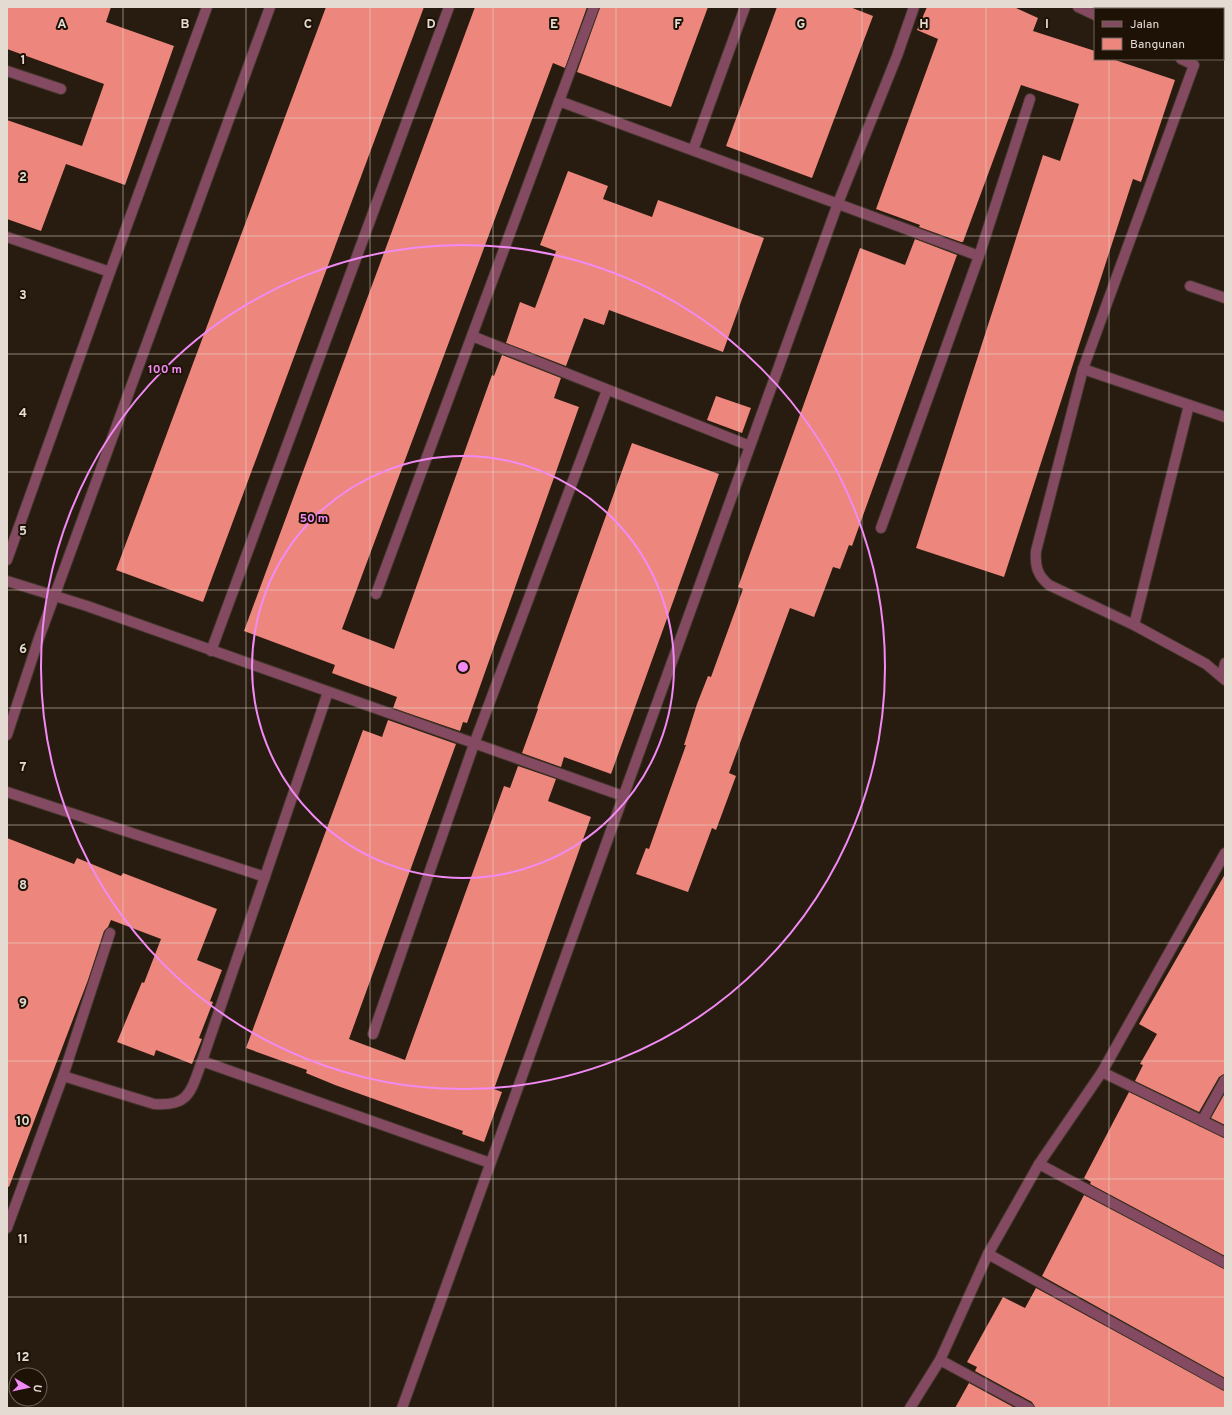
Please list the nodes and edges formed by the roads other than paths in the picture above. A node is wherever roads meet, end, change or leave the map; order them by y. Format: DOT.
graph roads {
  1 [pos="207,7"];
  2 [pos="270,7"];
  3 [pos="449,7"];
  4 [pos="594,7"];
  5 [pos="745,7"];
  6 [pos="914,7"];
  7 [pos="1083,8"];
  8 [pos="1094,14"];
  9 [pos="1195,62"];
  10 [pos="7,71"];
  11 [pos="61,89"];
  12 [pos="1030,99"];
  13 [pos="559,101"];
  14 [pos="693,150"];
  15 [pos="838,203"];
  16 [pos="7,237"];
  17 [pos="979,256"];
  18 [pos="110,272"];
  19 [pos="1190,286"];
  20 [pos="1225,298"];
  21 [pos="472,336"];
  22 [pos="1083,369"];
  23 [pos="607,390"];
  24 [pos="1189,405"];
  25 [pos="1225,417"];
  26 [pos="750,446"];
  27 [pos="881,528"];
  28 [pos="7,560"];
  29 [pos="7,581"];
  30 [pos="376,594"];
  31 [pos="55,596"];
  32 [pos="1134,625"];
  33 [pos="211,651"];
  34 [pos="1225,663"];
  35 [pos="1223,678"];
  36 [pos="328,692"];
  37 [pos="7,734"];
  38 [pos="474,744"];
  39 [pos="7,792"];
  40 [pos="623,796"];
  41 [pos="1225,852"];
  42 [pos="265,877"];
  43 [pos="110,933"];
  44 [pos="373,1034"];
  45 [pos="202,1061"];
  46 [pos="1102,1072"];
  47 [pos="62,1076"];
  48 [pos="1225,1080"];
  49 [pos="1202,1121"];
  50 [pos="1225,1132"];
  51 [pos="490,1163"];
  52 [pos="1039,1164"];
  53 [pos="7,1228"];
  54 [pos="988,1254"];
  55 [pos="1225,1263"];
  56 [pos="940,1360"];
  57 [pos="1225,1385"];
  58 [pos="402,1408"];
  59 [pos="910,1408"];
  60 [pos="1029,1408"];
  1 -- 18 [label="street"];
  2 -- 31 [label="street"];
  3 -- 33 [label="street"];
  4 -- 13 [label="street"];
  5 -- 14 [label="street"];
  6 -- 15 [label="street"];
  7 -- 8 [label="street"];
  9 -- 22 [label="street"];
  10 -- 11 [label="street"];
  12 -- 17 [label="street"];
  13 -- 14 [label="street"];
  13 -- 21 [label="street"];
  14 -- 15 [label="street"];
  15 -- 17 [label="street"];
  15 -- 26 [label="street"];
  16 -- 18 [label="street"];
  17 -- 27 [label="street"];
  18 -- 28 [label="street"];
  19 -- 20 [label="street"];
  21 -- 23 [label="street"];
  21 -- 30 [label="street"];
  22 -- 24 [label="street"];
  22 -- 32 [label="street"];
  23 -- 26 [label="street"];
  23 -- 38 [label="street"];
  24 -- 25 [label="street"];
  24 -- 32 [label="street"];
  26 -- 40 [label="street"];
  29 -- 31 [label="street"];
  31 -- 33 [label="street"];
  31 -- 37 [label="street"];
  32 -- 35 [label="street"];
  33 -- 36 [label="street"];
  34 -- 35 [label="street"];
  36 -- 38 [label="street"];
  36 -- 42 [label="street"];
  38 -- 40 [label="street"];
  38 -- 44 [label="street"];
  39 -- 42 [label="street"];
  40 -- 51 [label="street"];
  41 -- 46 [label="street"];
  42 -- 45 [label="street"];
  43 -- 47 [label="street"];
  45 -- 47 [label="street"];
  45 -- 51 [label="street"];
  46 -- 49 [label="street"];
  46 -- 52 [label="street"];
  47 -- 53 [label="street"];
  48 -- 49 [label="street"];
  49 -- 50 [label="street"];
  51 -- 58 [label="street"];
  52 -- 54 [label="street"];
  52 -- 55 [label="street"];
  54 -- 56 [label="street"];
  54 -- 57 [label="street"];
  56 -- 59 [label="street"];
  56 -- 60 [label="street"];
}
